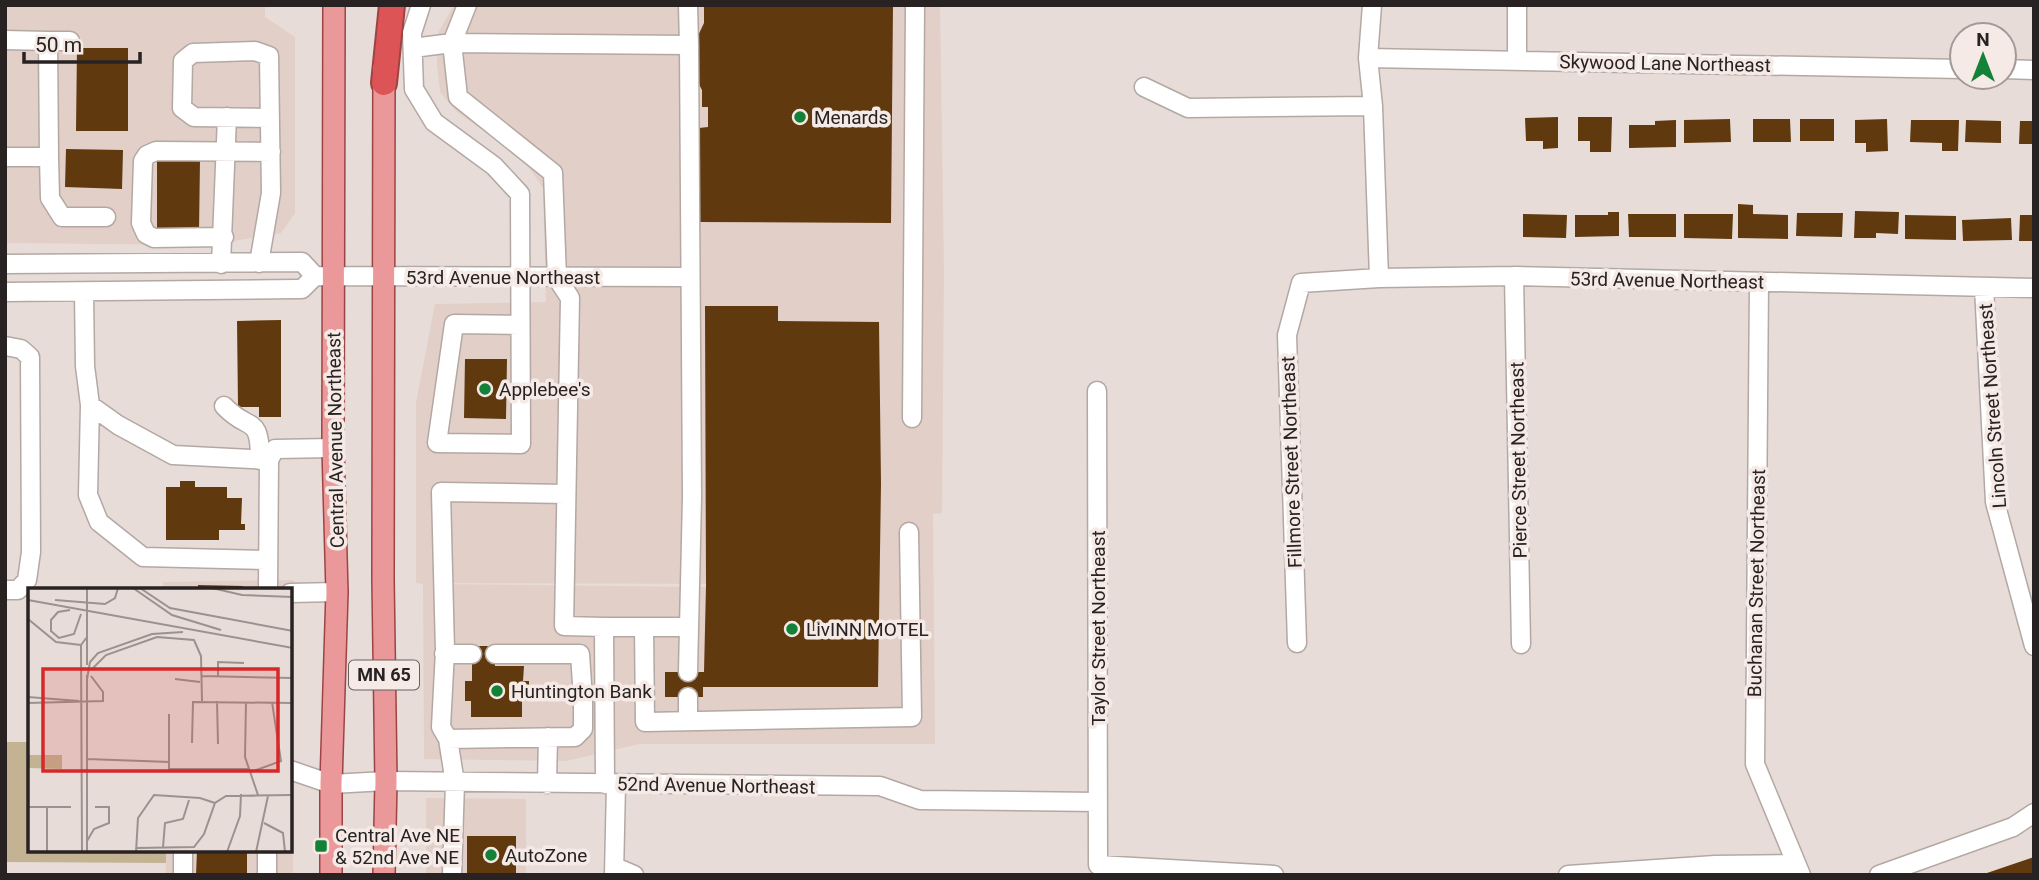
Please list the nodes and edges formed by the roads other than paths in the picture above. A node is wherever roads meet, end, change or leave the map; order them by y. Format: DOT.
graph roads {
  1 [pos="334,5"];
  2 [pos="384,5"];
  3 [pos="392,5"];
  4 [pos="421,5"];
  5 [pos="467,5"];
  6 [pos="688,5"];
  7 [pos="915,5"];
  8 [pos="1372,5"];
  9 [pos="1517,5"];
  10 [pos="5,40"];
  11 [pos="48,41"];
  12 [pos="70,41"];
  13 [pos="452,43"];
  14 [pos="689,45"];
  15 [pos="412,48"];
  16 [pos="1368,58"];
  17 [pos="1517,61"];
  18 [pos="1948,69"];
  19 [pos="384,83"];
  20 [pos="1144,87"];
  21 [pos="1373,106"];
  22 [pos="227,117"];
  23 [pos="270,118"];
  24 [pos="226,152"];
  25 [pos="271,152"];
  26 [pos="49,157"];
  27 [pos="5,158"];
  28 [pos="106,216"];
  29 [pos="223,237"];
  30 [pos="259,263"];
  31 [pos="5,264"];
  32 [pos="221,264"];
  33 [pos="324,275"];
  34 [pos="383,276"];
  35 [pos="519,276"];
  36 [pos="1514,276"];
  37 [pos="690,277"];
  38 [pos="557,278"];
  39 [pos="1379,278"];
  40 [pos="1759,282"];
  41 [pos="1301,283"];
  42 [pos="1984,287"];
  43 [pos="2034,288"];
  44 [pos="5,292"];
  45 [pos="84,292"];
  46 [pos="519,325"];
  47 [pos="5,346"];
  48 [pos="1097,391"];
  49 [pos="90,405"];
  50 [pos="224,406"];
  51 [pos="912,418"];
  52 [pos="333,447"];
  53 [pos="264,460"];
  54 [pos="566,494"];
  55 [pos="909,532"];
  56 [pos="268,560"];
  57 [pos="268,588"];
  58 [pos="5,590"];
  59 [pos="292,593"];
  60 [pos="337,593"];
  61 [pos="604,627"];
  62 [pos="644,627"];
  63 [pos="687,627"];
  64 [pos="1297,643"];
  65 [pos="1521,644"];
  66 [pos="2034,646"];
  67 [pos="444,654"];
  68 [pos="472,654"];
  69 [pos="495,654"];
  70 [pos="688,672"];
  71 [pos="688,697"];
  72 [pos="688,721"];
  73 [pos="548,737"];
  74 [pos="448,739"];
  75 [pos="292,771"];
  76 [pos="386,781"];
  77 [pos="455,783"];
  78 [pos="331,784"];
  79 [pos="547,784"];
  80 [pos="611,784"];
  81 [pos="1098,802"];
  82 [pos="2034,813"];
  83 [pos="183,852"];
  84 [pos="267,852"];
  85 [pos="1799,869"];
  86 [pos="615,871"];
  87 [pos="183,875"];
  88 [pos="267,875"];
  89 [pos="331,875"];
  90 [pos="384,875"];
  91 [pos="452,875"];
  92 [pos="634,875"];
  93 [pos="1274,875"];
  94 [pos="1568,875"];
  95 [pos="1879,875"];
  1 -- 33 [label="main road, Central Avenue Northeast / MN 65"];
  2 -- 19 [label="main road, MN 65"];
  3 -- 19 [label="highway"];
  4 -- 15 [label="street"];
  5 -- 13 [label="street"];
  6 -- 14 [label="street"];
  7 -- 51 [label="street"];
  8 -- 16 [label="street"];
  9 -- 17 [label="street"];
  10 -- 11 [label="street"];
  11 -- 12 [label="street"];
  11 -- 26 [label="street"];
  13 -- 14 [label="street"];
  13 -- 15 [label="street"];
  13 -- 38 [label="street"];
  14 -- 37 [label="street"];
  15 -- 35 [label="street"];
  16 -- 17 [label="street, Skywood Lane Northeast"];
  16 -- 21 [label="street"];
  17 -- 18 [label="street, Skywood Lane Northeast"];
  19 -- 34 [label="main road, MN 65"];
  20 -- 21 [label="street"];
  21 -- 39 [label="street"];
  22 -- 23 [label="street"];
  22 -- 23 [label="street"];
  22 -- 24 [label="street"];
  23 -- 25 [label="street"];
  24 -- 25 [label="street"];
  24 -- 29 [label="street"];
  24 -- 29 [label="street"];
  25 -- 30 [label="street"];
  26 -- 27 [label="street"];
  26 -- 28 [label="street"];
  29 -- 32 [label="street"];
  30 -- 32 [label="street, 53rd Avenue Northeast"];
  30 -- 33 [label="street, 53rd Avenue Northeast"];
  31 -- 32 [label="street, 53rd Avenue Northeast"];
  33 -- 34 [label="street, 53rd Avenue Northeast"];
  33 -- 45 [label="street, 53rd Avenue Northeast"];
  33 -- 52 [label="main road, Central Avenue Northeast / MN 65"];
  34 -- 35 [label="street, 53rd Avenue Northeast"];
  34 -- 76 [label="main road, MN 65"];
  35 -- 38 [label="street, 53rd Avenue Northeast"];
  35 -- 46 [label="street"];
  36 -- 39 [label="street, 53rd Avenue Northeast"];
  36 -- 40 [label="street, 53rd Avenue Northeast"];
  36 -- 65 [label="street, Pierce Street Northeast"];
  37 -- 38 [label="street, 53rd Avenue Northeast"];
  37 -- 63 [label="street"];
  38 -- 54 [label="street"];
  39 -- 41 [label="street, 53rd Avenue Northeast"];
  40 -- 42 [label="street, 53rd Avenue Northeast"];
  40 -- 85 [label="street, Buchanan Street Northeast"];
  41 -- 64 [label="street, Fillmore Street Northeast"];
  42 -- 43 [label="street, 53rd Avenue Northeast"];
  42 -- 66 [label="street, Lincoln Street Northeast"];
  44 -- 45 [label="street, 53rd Avenue Northeast"];
  45 -- 49 [label="street"];
  46 -- 46 [label="street"];
  47 -- 58 [label="street"];
  48 -- 81 [label="street, Taylor Street Northeast"];
  49 -- 53 [label="street"];
  49 -- 56 [label="street"];
  50 -- 53 [label="street"];
  52 -- 53 [label="street"];
  52 -- 60 [label="main road, Central Avenue Northeast / MN 65"];
  53 -- 56 [label="street"];
  54 -- 61 [label="street"];
  54 -- 67 [label="street"];
  55 -- 72 [label="street"];
  56 -- 57 [label="street"];
  59 -- 60 [label="street"];
  60 -- 78 [label="main road, Central Avenue Northeast / MN 65"];
  61 -- 62 [label="street"];
  61 -- 80 [label="street"];
  62 -- 63 [label="street"];
  62 -- 72 [label="street"];
  63 -- 70 [label="street"];
  67 -- 68 [label="street"];
  67 -- 74 [label="street"];
  69 -- 73 [label="street"];
  71 -- 72 [label="street"];
  73 -- 74 [label="street"];
  73 -- 79 [label="street"];
  74 -- 77 [label="street"];
  75 -- 78 [label="street"];
  76 -- 77 [label="street, 52nd Avenue Northeast"];
  76 -- 78 [label="street, 52nd Avenue Northeast"];
  76 -- 90 [label="main road, MN 65"];
  77 -- 79 [label="street, 52nd Avenue Northeast"];
  77 -- 91 [label="street"];
  78 -- 89 [label="main road, Central Avenue Northeast / MN 65"];
  79 -- 80 [label="street, 52nd Avenue Northeast"];
  80 -- 81 [label="street, 52nd Avenue Northeast"];
  80 -- 86 [label="street"];
  81 -- 93 [label="street, Taylor Street Northeast"];
  82 -- 95 [label="street"];
  83 -- 87 [label="street"];
  84 -- 88 [label="street"];
  85 -- 94 [label="street"];
  86 -- 92 [label="street"];
}
